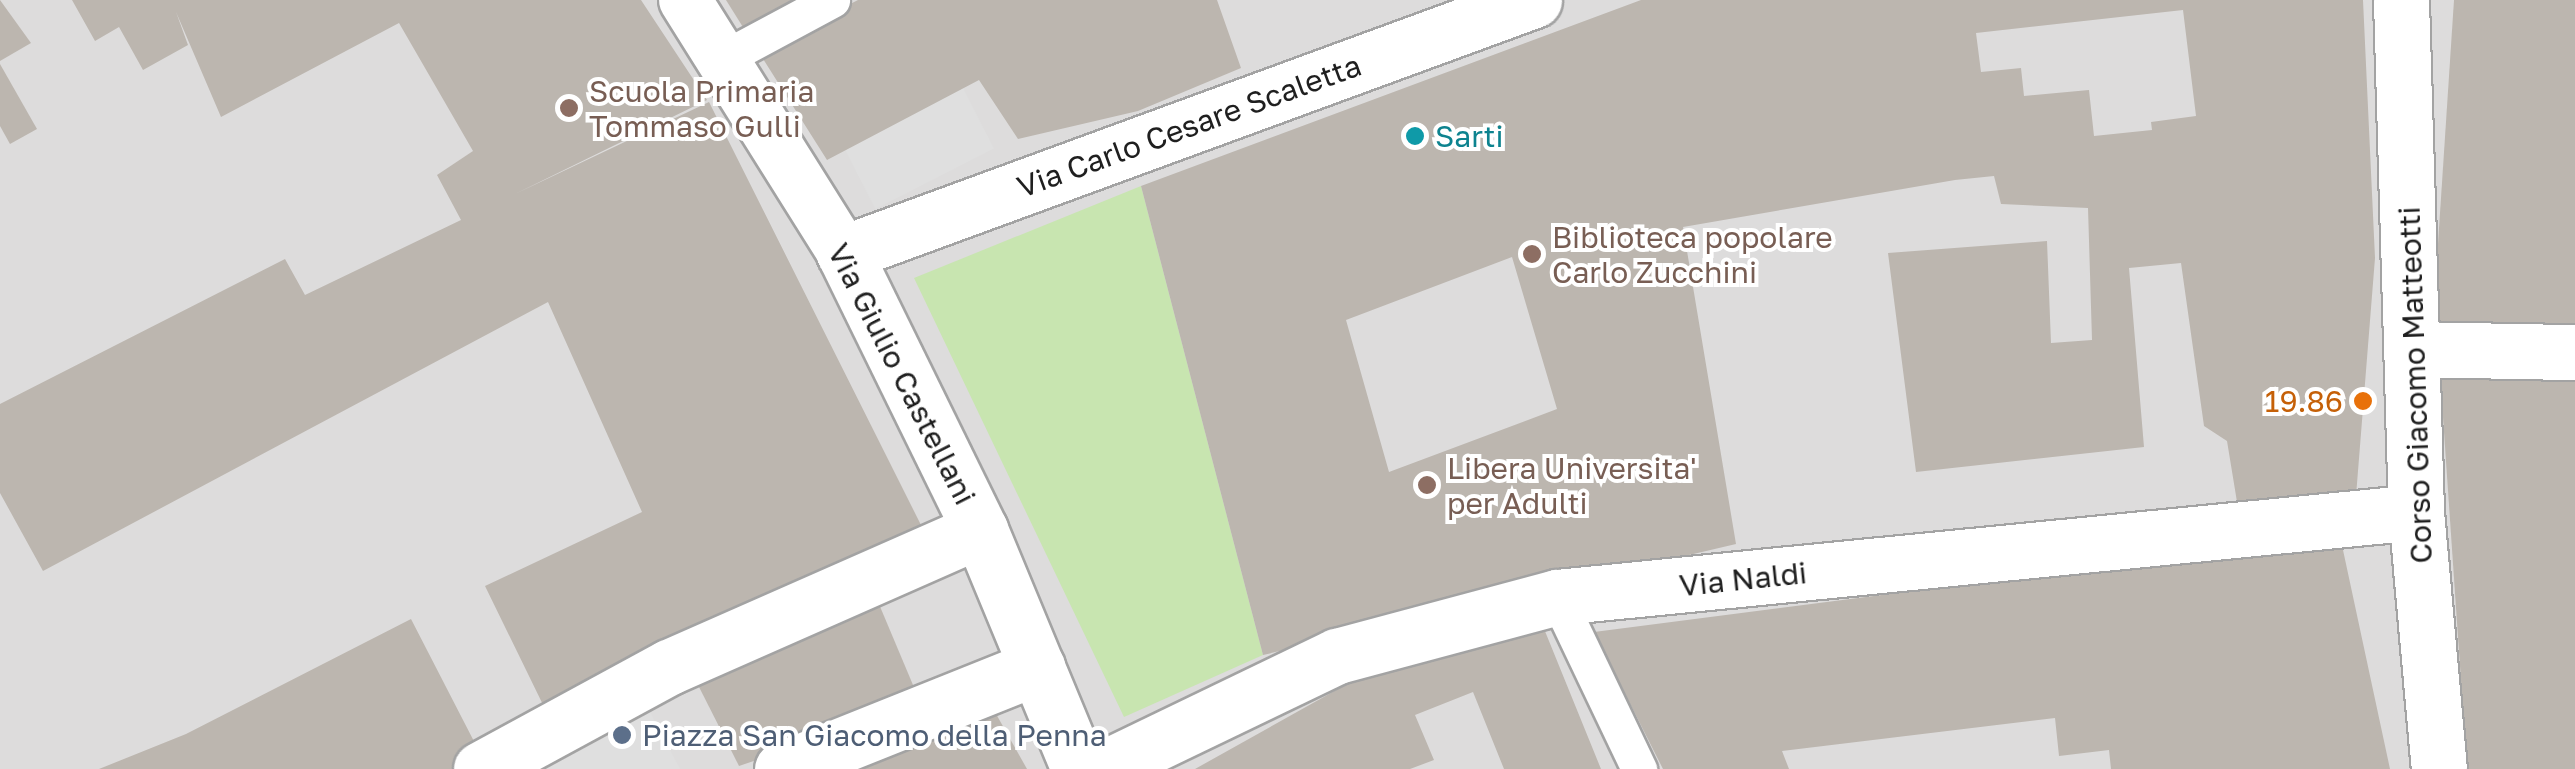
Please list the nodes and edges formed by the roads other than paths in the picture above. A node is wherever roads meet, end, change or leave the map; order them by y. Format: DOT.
graph roads {
  1 [pos="685,0"];
  2 [pos="832,0"];
  3 [pos="1534,0"];
  4 [pos="2401,0"];
  5 [pos="722,60"];
  6 [pos="844,252"];
  7 [pos="2412,349"];
  8 [pos="2575,352"];
  9 [pos="2416,512"];
  10 [pos="980,530"];
  11 [pos="1557,597"];
  12 [pos="1037,667"];
  13 [pos="480,769"];
  14 [pos="782,769"];
  15 [pos="1079,769"];
  16 [pos="1102,769"];
  17 [pos="1640,769"];
  18 [pos="2439,769"];
  1 -- 5 [label="street, Via Giulio Castellani"];
  2 -- 5 [label="lane"];
  3 -- 6 [label="street, Via Carlo Cesare Scaletta"];
  4 -- 7 [label="street, Corso Giacomo Matteotti"];
  5 -- 6 [label="street, Via Giulio Castellani"];
  6 -- 10 [label="street, Via Giulio Castellani"];
  7 -- 8 [label="street"];
  7 -- 9 [label="street, Corso Giacomo Matteotti"];
  9 -- 11 [label="street, Via Naldi"];
  9 -- 18 [label="street, Corso Giacomo Matteotti"];
  10 -- 12 [label="street, Via Giulio Castellani"];
  10 -- 13 [label="street"];
  11 -- 16 [label="street, Via Naldi"];
  11 -- 17 [label="lane"];
  12 -- 14 [label="street"];
  12 -- 15 [label="street, Via Giulio Castellani"];
}
